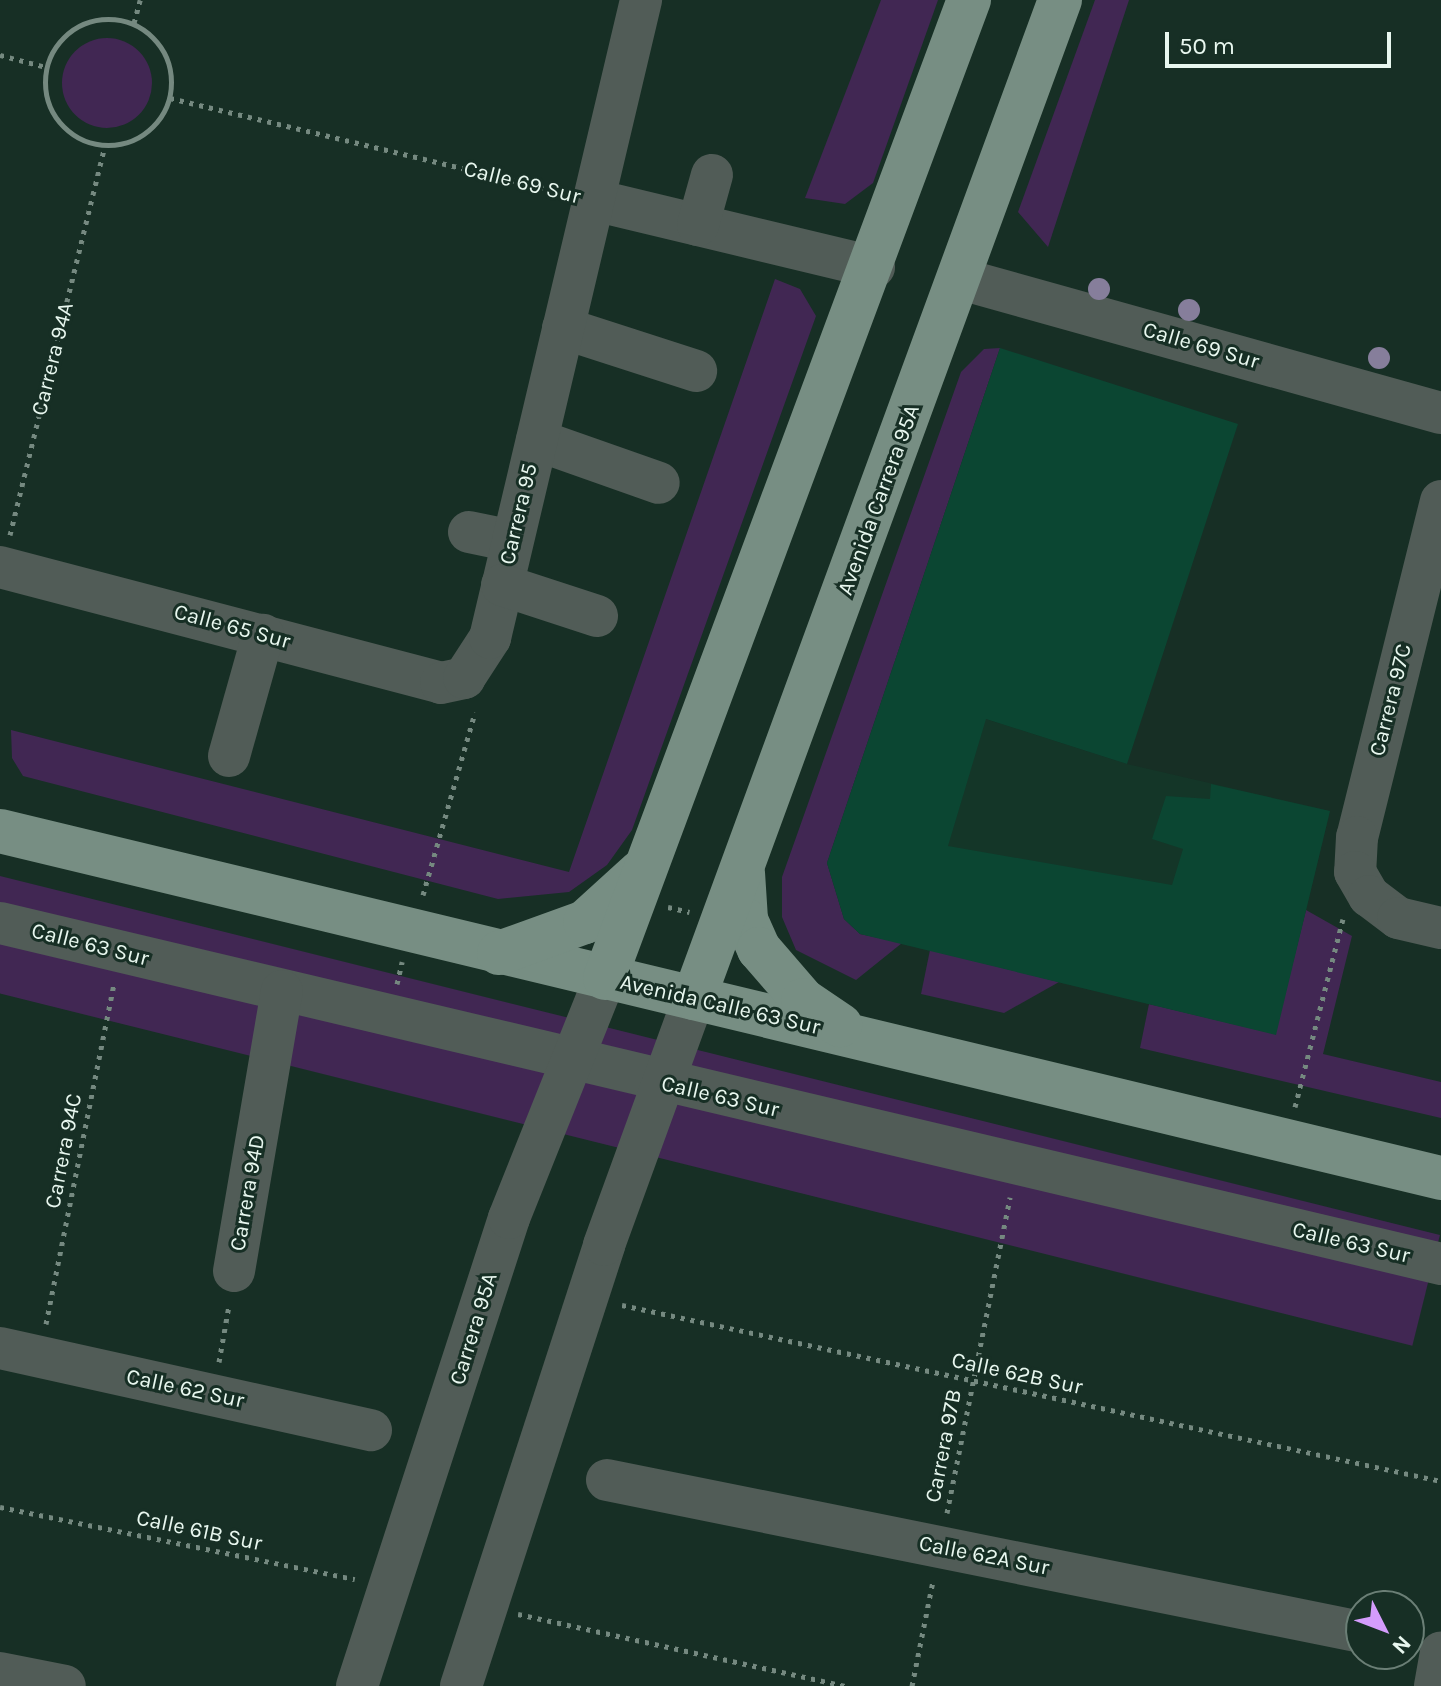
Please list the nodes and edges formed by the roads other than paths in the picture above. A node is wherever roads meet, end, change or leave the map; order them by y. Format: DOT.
graph roads {
  1 [pos="641,0"];
  2 [pos="969,0"];
  3 [pos="1060,0"];
  4 [pos="712,175"];
  5 [pos="594,200"];
  6 [pos="698,225"];
  7 [pos="874,267"];
  8 [pos="961,279"];
  9 [pos="563,328"];
  10 [pos="696,371"];
  11 [pos="1441,413"];
  12 [pos="537,440"];
  13 [pos="659,483"];
  14 [pos="1441,501"];
  15 [pos="469,532"];
  16 [pos="512,541"];
  17 [pos="0,569"];
  18 [pos="502,585"];
  19 [pos="597,616"];
  20 [pos="263,635"];
  21 [pos="464,678"];
  22 [pos="229,756"];
  23 [pos="0,831"];
  24 [pos="660,844"];
  25 [pos="743,866"];
  26 [pos="0,923"];
  27 [pos="1441,928"];
  28 [pos="499,953"];
  29 [pos="605,978"];
  30 [pos="282,991"];
  31 [pos="694,998"];
  32 [pos="859,1037"];
  33 [pos="572,1062"];
  34 [pos="662,1083"];
  35 [pos="1441,1178"];
  36 [pos="1441,1264"];
  37 [pos="234,1271"];
  38 [pos="20,1352"];
  39 [pos="371,1430"];
  40 [pos="607,1480"];
  41 [pos="1345,1629"];
  42 [pos="1441,1650"];
  43 [pos="0,1673"];
  44 [pos="65,1686"];
  45 [pos="357,1686"];
  46 [pos="461,1686"];
  47 [pos="1435,1686"];
  1 -- 5 [label="street, Carrera 95"];
  2 -- 7 [label="main road"];
  3 -- 8 [label="main road, Avenida Carrera 95A"];
  4 -- 6 [label="street"];
  5 -- 6 [label="street, Calle 69 Sur"];
  5 -- 9 [label="street, Carrera 95"];
  6 -- 7 [label="street, Calle 69 Sur"];
  7 -- 24 [label="main road"];
  8 -- 11 [label="street, Calle 69 Sur"];
  8 -- 25 [label="main road, Avenida Carrera 95A"];
  9 -- 10 [label="street"];
  9 -- 12 [label="street, Carrera 95"];
  12 -- 13 [label="street"];
  12 -- 16 [label="street, Carrera 95"];
  14 -- 27 [label="street, Carrera 97C"];
  15 -- 16 [label="street"];
  16 -- 18 [label="street, Carrera 95"];
  17 -- 20 [label="street, Calle 65 Sur"];
  18 -- 19 [label="street"];
  18 -- 21 [label="street, Carrera 95"];
  20 -- 21 [label="street, Calle 65 Sur"];
  20 -- 22 [label="street"];
  23 -- 28 [label="main road, Avenida Calle 63 Sur"];
  24 -- 28 [label="main road"];
  24 -- 29 [label="main road"];
  25 -- 31 [label="main road, Avenida Carrera 95A"];
  25 -- 32 [label="main road"];
  26 -- 30 [label="street, Calle 63 Sur"];
  28 -- 29 [label="main road, Avenida Calle 63 Sur"];
  29 -- 31 [label="main road, Avenida Calle 63 Sur"];
  29 -- 33 [label="street, Carrera 95A"];
  30 -- 33 [label="street, Calle 63 Sur"];
  30 -- 37 [label="street, Carrera 94D"];
  31 -- 32 [label="main road, Avenida Calle 63 Sur"];
  31 -- 34 [label="street"];
  32 -- 35 [label="main road, Avenida Calle 63 Sur"];
  33 -- 34 [label="street, Calle 63 Sur"];
  33 -- 45 [label="street, Carrera 95A"];
  34 -- 36 [label="street, Calle 63 Sur"];
  34 -- 46 [label="street"];
  38 -- 39 [label="street, Calle 62 Sur"];
  40 -- 41 [label="street, Calle 62A Sur"];
  42 -- 47 [label="street"];
  43 -- 44 [label="street"];
}
